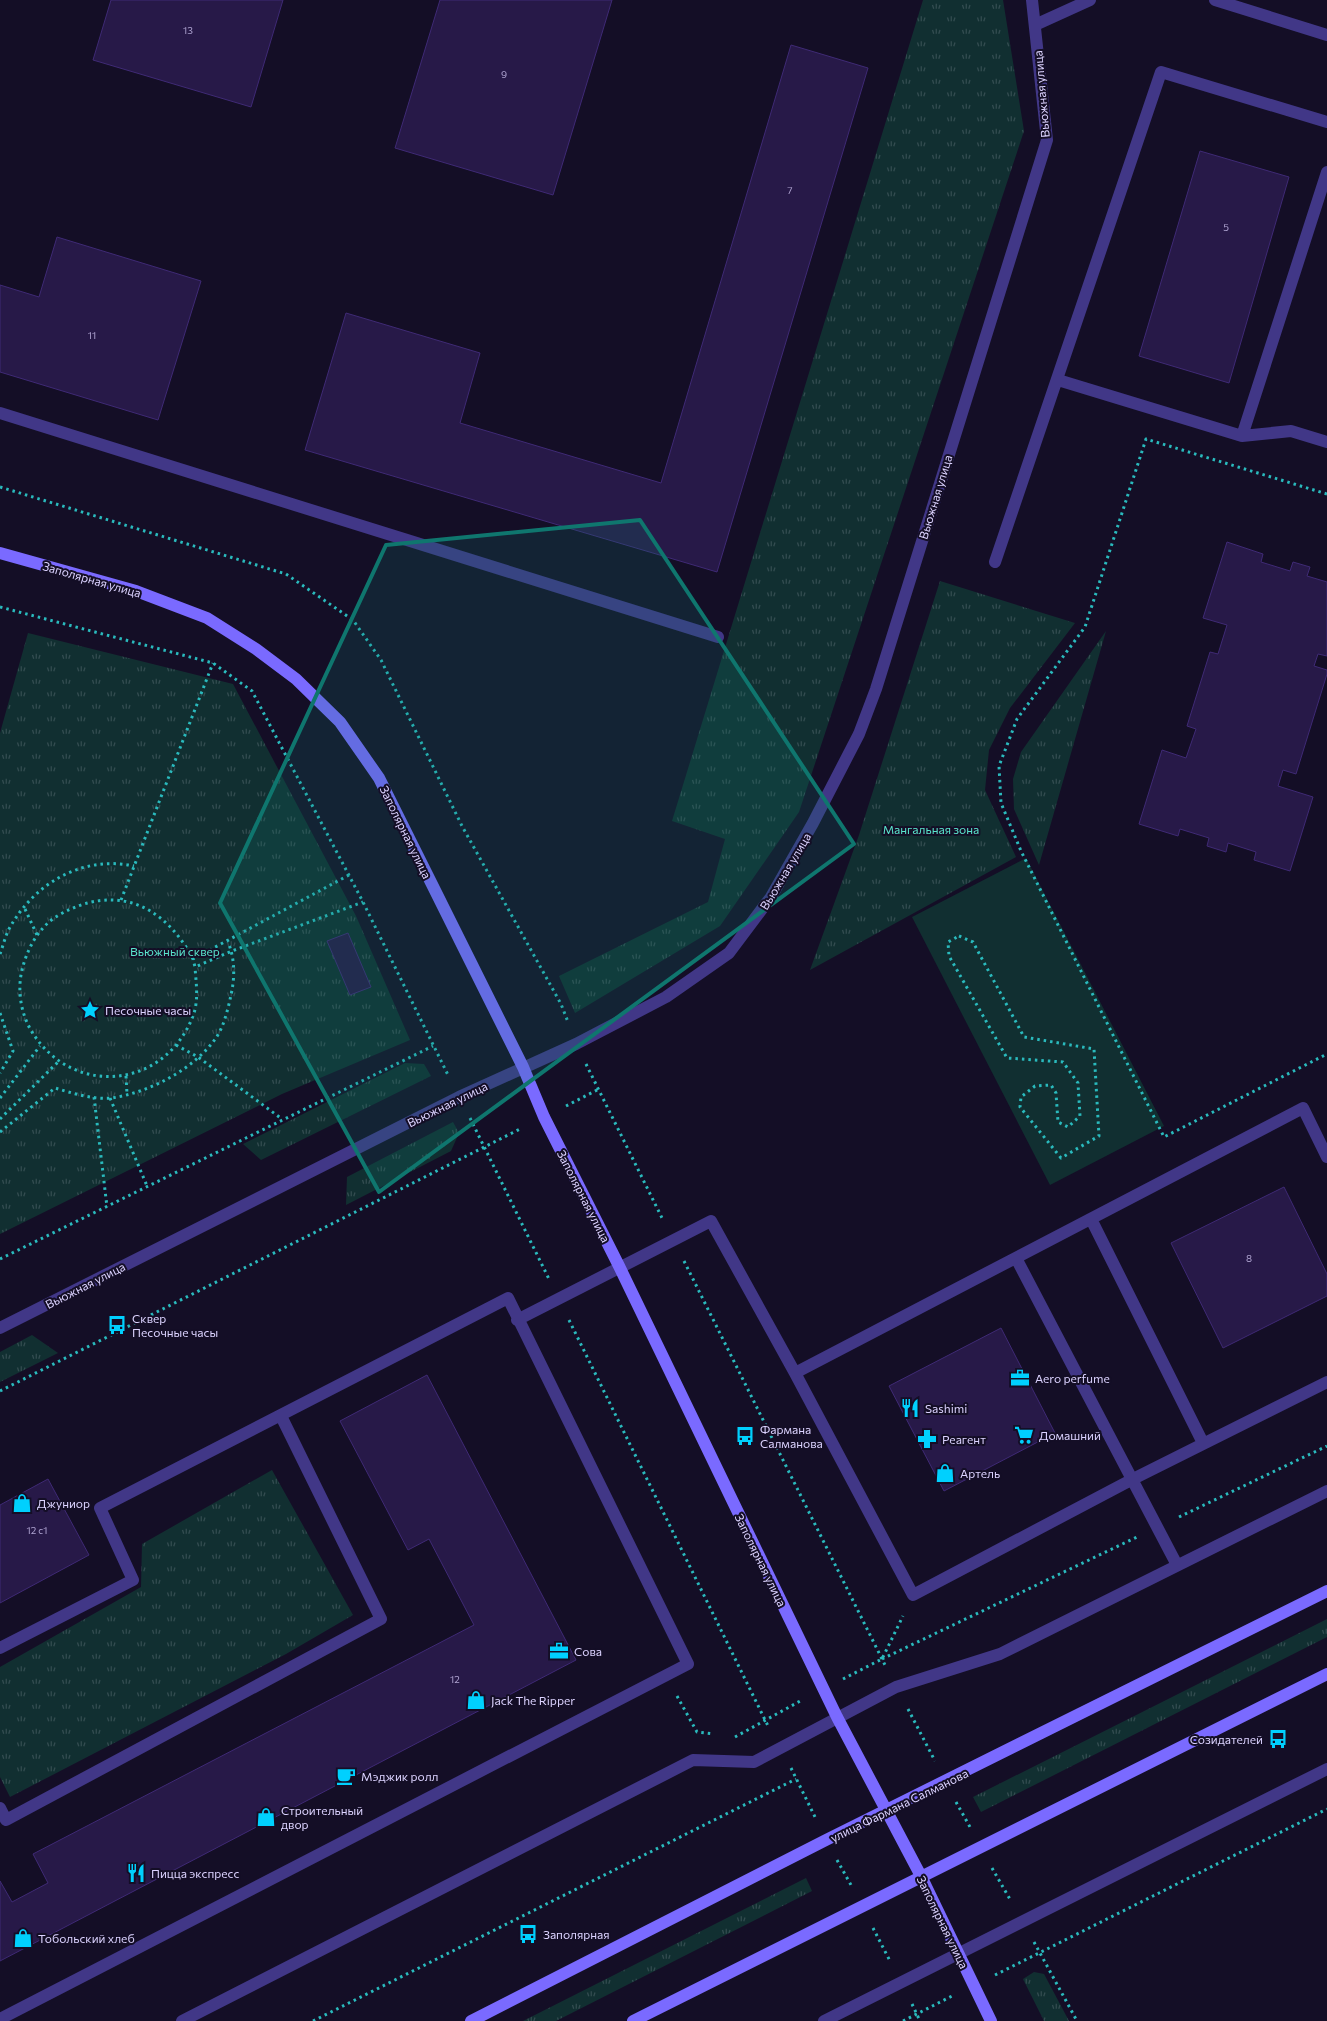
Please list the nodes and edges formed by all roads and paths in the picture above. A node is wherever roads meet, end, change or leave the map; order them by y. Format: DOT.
graph roads {
  1 [pos="1032,0"];
  2 [pos="1090,0"];
  3 [pos="1215,0"];
  4 [pos="1035,25"];
  5 [pos="1327,35"];
  6 [pos="1327,122"];
  7 [pos="1327,172"];
  8 [pos="1058,380"];
  9 [pos="0,413"];
  10 [pos="1242,436"];
  11 [pos="1327,442"];
  12 [pos="0,487"];
  13 [pos="1327,494"];
  14 [pos="0,552"];
  15 [pos="995,562"];
  16 [pos="0,607"];
  17 [pos="718,638"];
  18 [pos="213,663"];
  19 [pos="134,866"];
  20 [pos="349,875"];
  21 [pos="121,900"];
  22 [pos="363,902"];
  23 [pos="25,908"];
  24 [pos="37,935"];
  25 [pos="228,942"];
  26 [pos="232,951"];
  27 [pos="0,954"];
  28 [pos="192,960"];
  29 [pos="195,967"];
  30 [pos="0,1013"];
  31 [pos="576,1044"];
  32 [pos="176,1045"];
  33 [pos="40,1046"];
  34 [pos="433,1046"];
  35 [pos="1327,1054"];
  36 [pos="198,1057"];
  37 [pos="58,1062"];
  38 [pos="522,1067"];
  39 [pos="0,1074"];
  40 [pos="126,1076"];
  41 [pos="598,1089"];
  42 [pos="128,1094"];
  43 [pos="94,1097"];
  44 [pos="459,1097"];
  45 [pos="0,1098"];
  46 [pos="110,1098"];
  47 [pos="544,1117"];
  48 [pos="0,1119"];
  49 [pos="282,1119"];
  50 [pos="0,1132"];
  51 [pos="484,1147"];
  52 [pos="1327,1157"];
  53 [pos="1061,1158"];
  54 [pos="147,1186"];
  55 [pos="107,1207"];
  56 [pos="1091,1219"];
  57 [pos="673,1239"];
  58 [pos="1016,1258"];
  59 [pos="0,1259"];
  60 [pos="620,1266"];
  61 [pos="558,1298"];
  62 [pos="517,1320"];
  63 [pos="0,1328"];
  64 [pos="796,1374"];
  65 [pos="1327,1382"];
  66 [pos="0,1391"];
  67 [pos="281,1416"];
  68 [pos="1203,1443"];
  69 [pos="1327,1446"];
  70 [pos="1133,1479"];
  71 [pos="1327,1491"];
  72 [pos="1158,1527"];
  73 [pos="1177,1565"];
  74 [pos="1327,1591"];
  75 [pos="913,1596"];
  76 [pos="0,1648"];
  77 [pos="882,1659"];
  78 [pos="1327,1674"];
  79 [pos="665,1676"];
  80 [pos="896,1687"];
  81 [pos="824,1689"];
  82 [pos="838,1717"];
  83 [pos="765,1720"];
  84 [pos="716,1735"];
  85 [pos="725,1736"];
  86 [pos="781,1749"];
  87 [pos="1327,1769"];
  88 [pos="796,1779"];
  89 [pos="946,1782"];
  90 [pos="0,1808"];
  91 [pos="1327,1810"];
  92 [pos="887,1811"];
  93 [pos="826,1840"];
  94 [pos="980,1847"];
  95 [pos="922,1878"];
  96 [pos="862,1906"];
  97 [pos="1022,1921"];
  98 [pos="958,1953"];
  99 [pos="1040,1953"];
  100 [pos="917,2014"];
  101 [pos="0,2019"];
  102 [pos="182,2021"];
  103 [pos="313,2021"];
  104 [pos="471,2021"];
  105 [pos="633,2021"];
  106 [pos="824,2021"];
  107 [pos="903,2021"];
  108 [pos="991,2021"];
  109 [pos="1077,2021"];
  1 -- 4 [label="street, Вьюжная улица"];
  2 -- 4 [label="street"];
  3 -- 5 [label="street"];
  4 -- 31 [label="street, Вьюжная улица"];
  6 -- 8 [label="street"];
  7 -- 10 [label="street"];
  8 -- 10 [label="street"];
  8 -- 15 [label="street"];
  9 -- 17 [label="street"];
  10 -- 11 [label="street"];
  12 -- 31 [label="path"];
  13 -- 35 [label="path"];
  14 -- 38 [label="street, Заполярная улица"];
  16 -- 18 [label="path"];
  18 -- 19 [label="path"];
  18 -- 20 [label="path"];
  19 -- 21 [label="path"];
  19 -- 23 [label="path"];
  20 -- 22 [label="path"];
  20 -- 25 [label="path"];
  21 -- 24 [label="path"];
  21 -- 28 [label="path"];
  22 -- 26 [label="path"];
  22 -- 34 [label="path"];
  23 -- 24 [label="path"];
  23 -- 27 [label="path"];
  24 -- 33 [label="path"];
  25 -- 26 [label="path"];
  25 -- 28 [label="path"];
  26 -- 29 [label="path"];
  26 -- 36 [label="path"];
  28 -- 29 [label="path"];
  29 -- 32 [label="path"];
  30 -- 39 [label="path"];
  31 -- 38 [label="street, Вьюжная улица"];
  31 -- 41 [label="path"];
  32 -- 36 [label="path"];
  32 -- 40 [label="path"];
  33 -- 37 [label="path"];
  33 -- 45 [label="path"];
  34 -- 44 [label="path"];
  34 -- 49 [label="path"];
  36 -- 42 [label="path"];
  36 -- 49 [label="path"];
  37 -- 40 [label="path"];
  37 -- 48 [label="path"];
  38 -- 44 [label="street, Вьюжная улица"];
  38 -- 47 [label="street, Заполярная улица"];
  40 -- 42 [label="path"];
  41 -- 47 [label="path"];
  41 -- 57 [label="path"];
  42 -- 46 [label="path"];
  43 -- 46 [label="path"];
  43 -- 50 [label="path"];
  43 -- 55 [label="path"];
  44 -- 51 [label="path"];
  44 -- 63 [label="street, Вьюжная улица"];
  46 -- 54 [label="path"];
  47 -- 51 [label="path"];
  47 -- 60 [label="street, Заполярная улица"];
  49 -- 54 [label="path"];
  51 -- 61 [label="path"];
  51 -- 66 [label="path"];
  52 -- 56 [label="street"];
  53 -- 53 [label="path"];
  54 -- 55 [label="path"];
  55 -- 59 [label="path"];
  56 -- 58 [label="street"];
  56 -- 68 [label="street"];
  57 -- 60 [label="street"];
  57 -- 64 [label="street"];
  57 -- 77 [label="path"];
  58 -- 64 [label="street"];
  58 -- 70 [label="street"];
  60 -- 61 [label="street"];
  60 -- 81 [label="street, Заполярная улица"];
  61 -- 62 [label="street"];
  61 -- 83 [label="path"];
  62 -- 67 [label="street"];
  62 -- 79 [label="street"];
  64 -- 75 [label="street"];
  65 -- 68 [label="street"];
  67 -- 76 [label="street"];
  67 -- 90 [label="street"];
  68 -- 70 [label="street"];
  69 -- 72 [label="path"];
  70 -- 72 [label="street"];
  70 -- 75 [label="street"];
  71 -- 73 [label="street"];
  72 -- 73 [label="street"];
  72 -- 77 [label="path"];
  73 -- 80 [label="street"];
  74 -- 89 [label="street, улица Фармана Салманова"];
  75 -- 77 [label="path"];
  77 -- 80 [label="path"];
  77 -- 81 [label="path"];
  78 -- 94 [label="street"];
  79 -- 84 [label="path"];
  79 -- 101 [label="street"];
  80 -- 82 [label="street"];
  80 -- 89 [label="path"];
  81 -- 82 [label="street, Заполярная улица"];
  81 -- 83 [label="path"];
  82 -- 86 [label="street"];
  82 -- 92 [label="street, Заполярная улица"];
  83 -- 85 [label="path"];
  83 -- 86 [label="path"];
  86 -- 88 [label="path"];
  86 -- 102 [label="street"];
  87 -- 97 [label="street"];
  88 -- 93 [label="path"];
  88 -- 103 [label="path"];
  89 -- 92 [label="street, улица Фармана Салманова"];
  89 -- 94 [label="path"];
  91 -- 99 [label="path"];
  92 -- 93 [label="street, улица Фармана Салманова"];
  92 -- 95 [label="street, Заполярная улица"];
  93 -- 96 [label="path"];
  93 -- 104 [label="street, улица Фармана Салманова"];
  94 -- 95 [label="street"];
  94 -- 97 [label="path"];
  95 -- 96 [label="street"];
  95 -- 98 [label="street, Заполярная улица"];
  96 -- 105 [label="street"];
  97 -- 98 [label="street"];
  97 -- 99 [label="path"];
  98 -- 106 [label="street"];
  98 -- 108 [label="street, Заполярная улица"];
  99 -- 109 [label="path"];
  100 -- 107 [label="path"];
}
